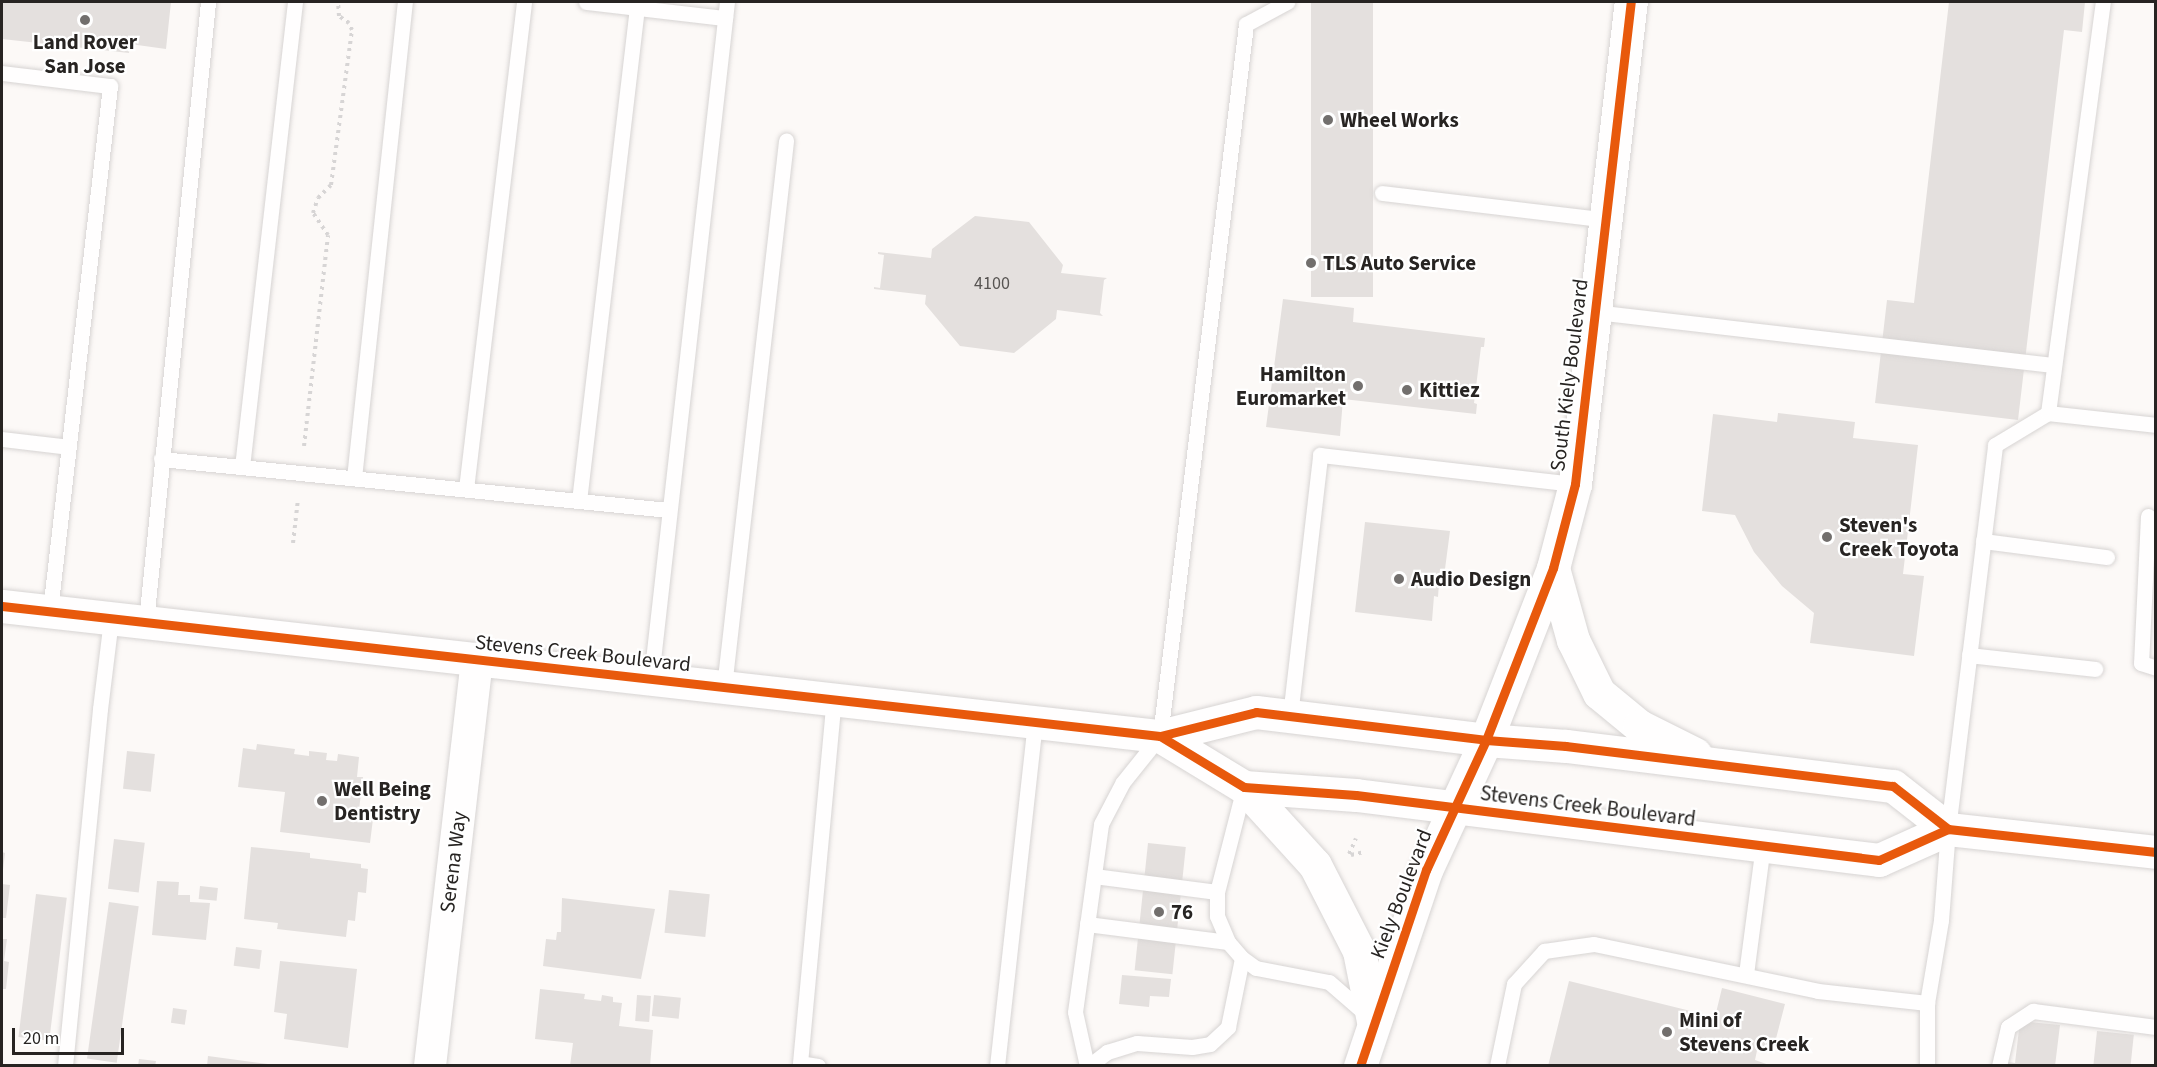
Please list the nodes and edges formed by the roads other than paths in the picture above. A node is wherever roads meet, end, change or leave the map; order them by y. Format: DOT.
graph roads {
  1 [pos="208,2"];
  2 [pos="295,2"];
  3 [pos="405,2"];
  4 [pos="524,2"];
  5 [pos="586,2"];
  6 [pos="727,2"];
  7 [pos="1287,2"];
  8 [pos="1631,2"];
  9 [pos="2103,2"];
  10 [pos="637,8"];
  11 [pos="725,18"];
  12 [pos="2,74"];
  13 [pos="786,141"];
  14 [pos="1382,193"];
  15 [pos="1607,220"];
  16 [pos="1595,312"];
  17 [pos="2054,365"];
  18 [pos="2048,413"];
  19 [pos="2156,425"];
  20 [pos="2,439"];
  21 [pos="69,447"];
  22 [pos="161,459"];
  23 [pos="242,467"];
  24 [pos="354,478"];
  25 [pos="1575,484"];
  26 [pos="466,489"];
  27 [pos="579,501"];
  28 [pos="668,510"];
  29 [pos="2148,516"];
  30 [pos="1983,541"];
  31 [pos="2107,557"];
  32 [pos="1553,568"];
  33 [pos="2,606"];
  34 [pos="50,611"];
  35 [pos="111,618"];
  36 [pos="146,622"];
  37 [pos="1969,655"];
  38 [pos="477,659"];
  39 [pos="2156,668"];
  40 [pos="2095,669"];
  41 [pos="651,678"];
  42 [pos="724,687"];
  43 [pos="834,699"];
  44 [pos="1290,716"];
  45 [pos="1035,721"];
  46 [pos="1160,736"];
  47 [pos="1486,740"];
  48 [pos="1715,764"];
  49 [pos="1244,787"];
  50 [pos="1454,809"];
  51 [pos="1948,829"];
  52 [pos="1763,845"];
  53 [pos="2156,852"];
  54 [pos="1094,876"];
  55 [pos="1217,892"];
  56 [pos="1087,924"];
  57 [pos="1228,942"];
  58 [pos="1242,958"];
  59 [pos="1746,974"];
  60 [pos="1927,1003"];
  61 [pos="1373,1021"];
  62 [pos="2156,1027"];
  63 [pos="65,1065"];
  64 [pos="430,1065"];
  65 [pos="818,1065"];
  66 [pos="997,1065"];
  67 [pos="1088,1065"];
  68 [pos="1360,1065"];
  69 [pos="1497,1065"];
  70 [pos="1927,1065"];
  71 [pos="1999,1065"];
  1 -- 22 [label="lane"];
  2 -- 23 [label="lane"];
  3 -- 24 [label="lane"];
  4 -- 26 [label="lane"];
  5 -- 10 [label="lane"];
  6 -- 11 [label="lane"];
  7 -- 46 [label="lane"];
  8 -- 15 [label="main road, South Kiely Boulevard"];
  9 -- 17 [label="lane"];
  10 -- 11 [label="lane"];
  10 -- 27 [label="lane"];
  11 -- 28 [label="lane"];
  12 -- 21 [label="lane"];
  13 -- 42 [label="lane"];
  14 -- 15 [label="lane"];
  15 -- 16 [label="main road, South Kiely Boulevard"];
  16 -- 17 [label="lane"];
  16 -- 25 [label="main road, South Kiely Boulevard"];
  17 -- 18 [label="lane"];
  18 -- 19 [label="lane"];
  18 -- 30 [label="lane"];
  20 -- 21 [label="lane"];
  21 -- 34 [label="lane"];
  22 -- 23 [label="lane"];
  22 -- 36 [label="lane"];
  23 -- 24 [label="lane"];
  24 -- 26 [label="lane"];
  25 -- 32 [label="main road, South Kiely Boulevard"];
  25 -- 44 [label="lane"];
  26 -- 27 [label="lane"];
  27 -- 28 [label="lane"];
  28 -- 41 [label="lane"];
  29 -- 39 [label="lane"];
  30 -- 31 [label="lane"];
  30 -- 37 [label="lane"];
  32 -- 47 [label="main road, South Kiely Boulevard"];
  32 -- 48 [label="main road"];
  33 -- 34 [label="main road, Stevens Creek Boulevard"];
  34 -- 35 [label="main road, Stevens Creek Boulevard"];
  35 -- 36 [label="main road, Stevens Creek Boulevard"];
  35 -- 63 [label="lane"];
  36 -- 38 [label="main road, Stevens Creek Boulevard"];
  37 -- 40 [label="lane"];
  37 -- 51 [label="lane"];
  38 -- 41 [label="main road, Stevens Creek Boulevard"];
  38 -- 64 [label="street, Serena Way"];
  41 -- 42 [label="main road, Stevens Creek Boulevard"];
  42 -- 43 [label="main road, Stevens Creek Boulevard"];
  43 -- 45 [label="main road, Stevens Creek Boulevard"];
  43 -- 65 [label="lane"];
  44 -- 46 [label="main road, Stevens Creek Boulevard"];
  44 -- 47 [label="main road, Stevens Creek Boulevard"];
  45 -- 46 [label="main road, Stevens Creek Boulevard"];
  45 -- 66 [label="lane"];
  46 -- 49 [label="main road, Stevens Creek Boulevard"];
  46 -- 54 [label="lane"];
  47 -- 48 [label="main road, Stevens Creek Boulevard"];
  47 -- 50 [label="main road, Kiely Boulevard"];
  48 -- 51 [label="main road, Stevens Creek Boulevard"];
  49 -- 50 [label="main road, Stevens Creek Boulevard"];
  49 -- 55 [label="lane"];
  49 -- 61 [label="main road"];
  50 -- 52 [label="main road, Stevens Creek Boulevard"];
  50 -- 61 [label="main road, Kiely Boulevard"];
  51 -- 52 [label="main road, Stevens Creek Boulevard"];
  51 -- 53 [label="main road"];
  51 -- 60 [label="lane"];
  52 -- 59 [label="lane"];
  54 -- 55 [label="lane"];
  54 -- 56 [label="lane"];
  55 -- 57 [label="lane"];
  56 -- 57 [label="lane"];
  56 -- 67 [label="lane"];
  57 -- 58 [label="lane"];
  58 -- 61 [label="lane"];
  58 -- 67 [label="lane"];
  59 -- 60 [label="lane"];
  59 -- 69 [label="lane"];
  60 -- 70 [label="lane"];
  61 -- 68 [label="main road, Kiely Boulevard"];
  62 -- 71 [label="lane"];
}
